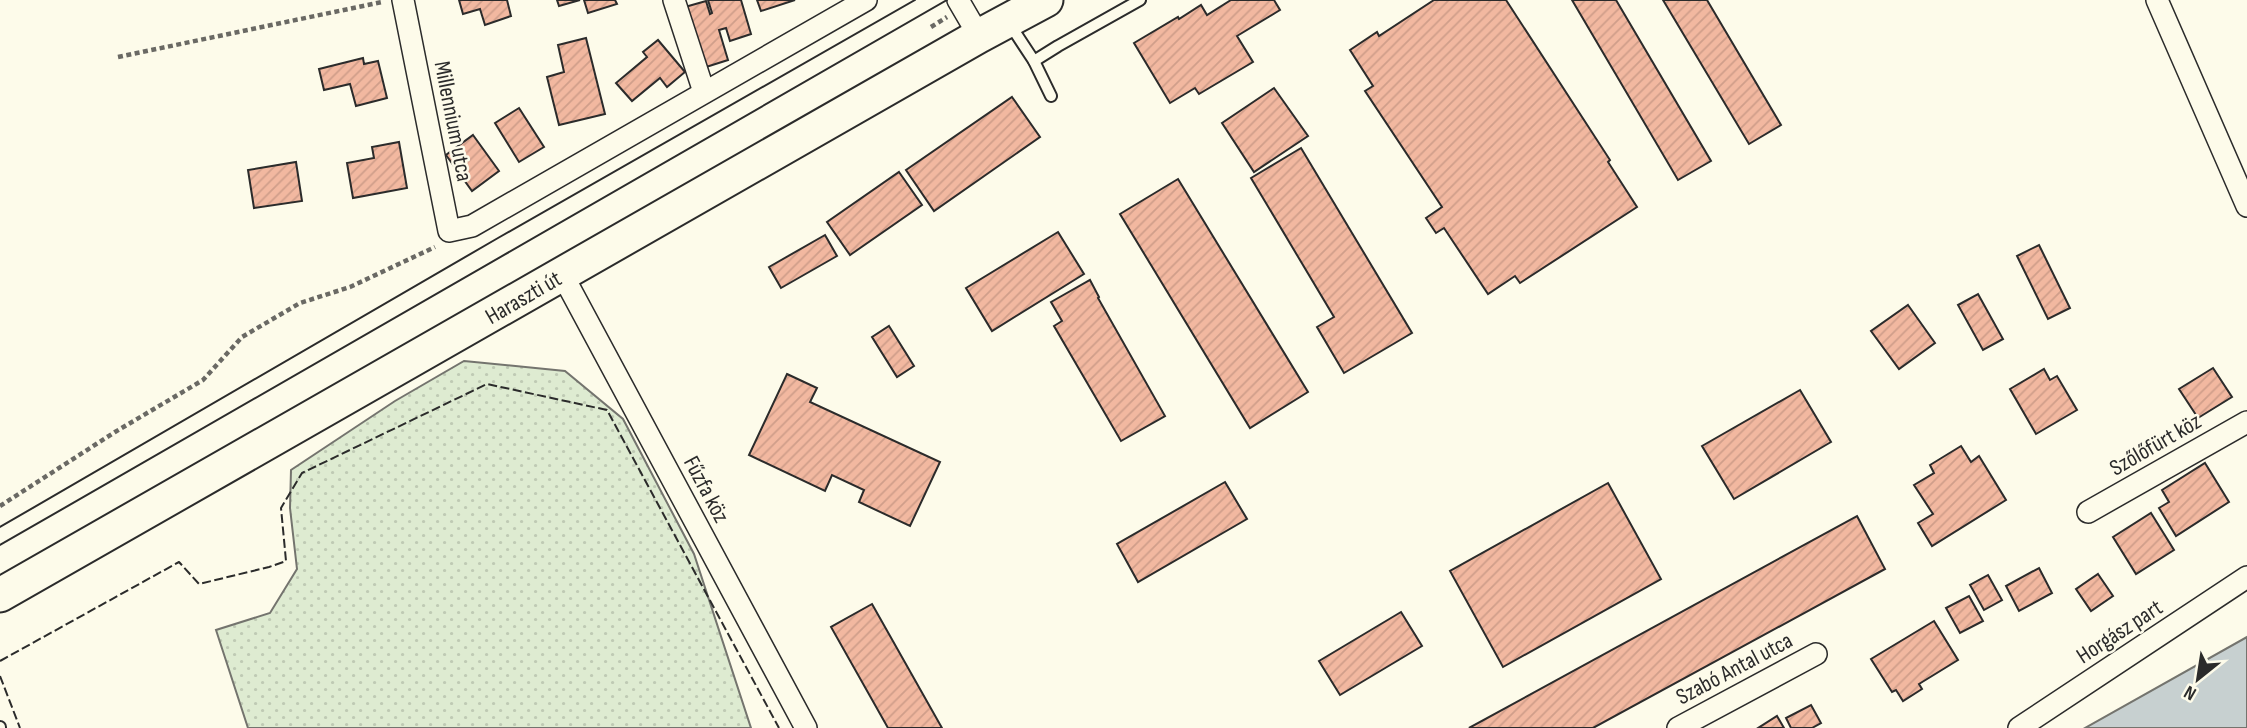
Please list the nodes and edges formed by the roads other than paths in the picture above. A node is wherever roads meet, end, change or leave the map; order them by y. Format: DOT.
graph roads {
  1 [pos="403,0"];
  2 [pos="674,0"];
  3 [pos="866,0"];
  4 [pos="958,0"];
  5 [pos="1046,0"];
  6 [pos="1140,0"];
  7 [pos="2157,0"];
  8 [pos="1007,21"];
  9 [pos="979,36"];
  10 [pos="1034,61"];
  11 [pos="704,92"];
  12 [pos="1051,96"];
  13 [pos="2247,206"];
  14 [pos="562,274"];
  15 [pos="2247,422"];
  16 [pos="2088,512"];
  17 [pos="2247,577"];
  18 [pos="0,595"];
  19 [pos="1816,654"];
  20 [pos="806,728"];
  21 [pos="1678,728"];
  22 [pos="2019,728"];
  1 -- 11 [label="street, Millennium utca"];
  2 -- 11 [label="street"];
  3 -- 11 [label="street"];
  4 -- 9 [label="street"];
  5 -- 8 [label="main road, Haraszti út"];
  6 -- 10 [label="lane"];
  7 -- 13 [label="street"];
  8 -- 9 [label="main road, Haraszti út"];
  8 -- 10 [label="lane"];
  9 -- 14 [label="main road, Haraszti út"];
  10 -- 12 [label="lane"];
  14 -- 18 [label="main road, Haraszti út"];
  14 -- 20 [label="street, Fűzfa köz"];
  15 -- 16 [label="street, Szőlőfürt köz"];
  17 -- 22 [label="street, Horgász part"];
  19 -- 21 [label="street, Szabó Antal utca"];
}
